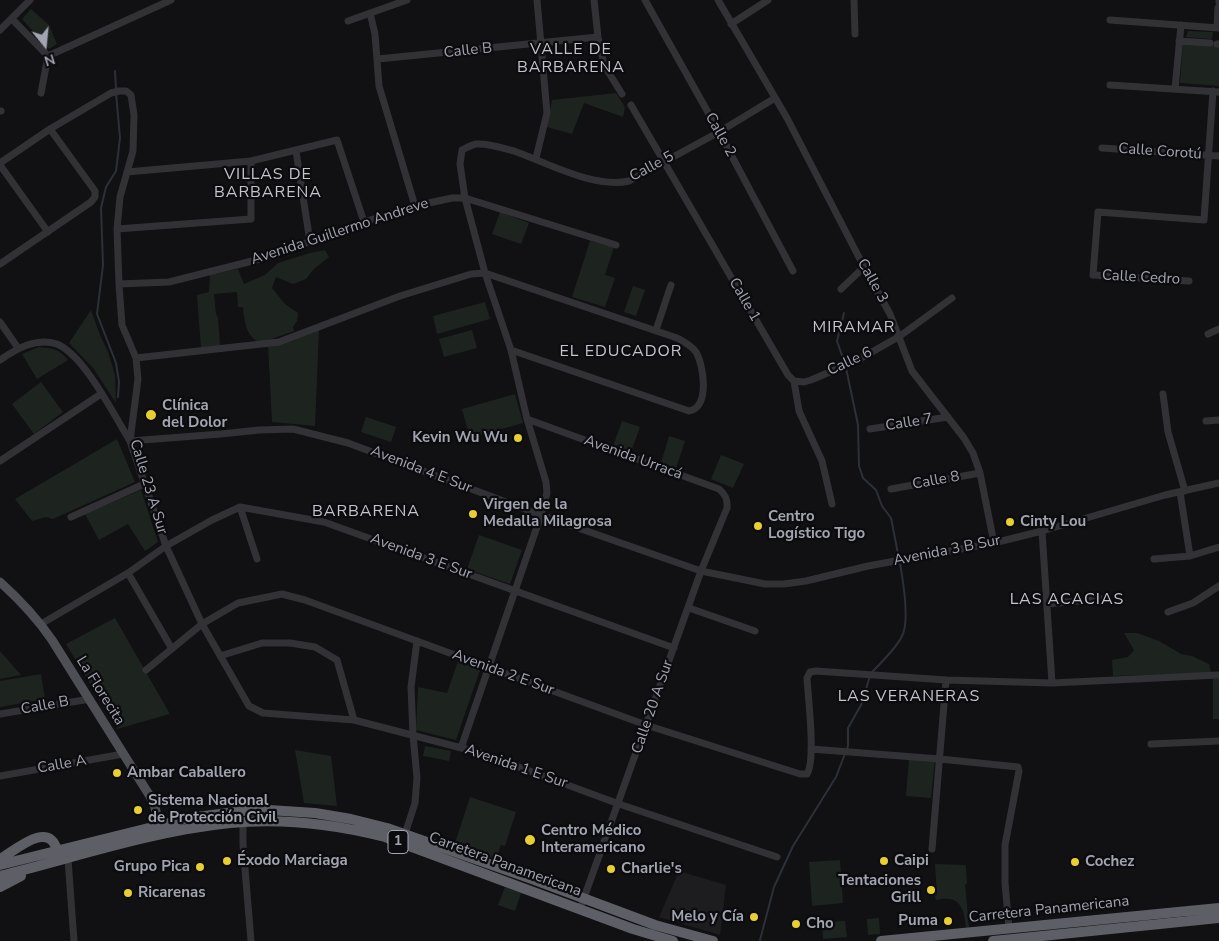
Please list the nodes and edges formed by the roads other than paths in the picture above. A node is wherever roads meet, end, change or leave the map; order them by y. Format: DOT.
graph roads {
  1 [pos="30,0"];
  2 [pos="171,0"];
  3 [pos="408,0"];
  4 [pos="537,0"];
  5 [pos="594,0"];
  6 [pos="645,0"];
  7 [pos="718,0"];
  8 [pos="768,0"];
  9 [pos="854,0"];
  10 [pos="1218,3"];
  11 [pos="370,13"];
  12 [pos="12,19"];
  13 [pos="1110,20"];
  14 [pos="348,21"];
  15 [pos="731,24"];
  16 [pos="1181,25"];
  17 [pos="1218,28"];
  18 [pos="0,30"];
  19 [pos="855,34"];
  20 [pos="598,37"];
  21 [pos="1179,41"];
  22 [pos="541,43"];
  23 [pos="1215,44"];
  24 [pos="48,56"];
  25 [pos="378,59"];
  26 [pos="1110,85"];
  27 [pos="1175,89"];
  28 [pos="1216,91"];
  29 [pos="41,93"];
  30 [pos="622,94"];
  31 [pos="775,98"];
  32 [pos="631,105"];
  33 [pos="50,129"];
  34 [pos="719,132"];
  35 [pos="1102,148"];
  36 [pos="296,151"];
  37 [pos="1207,156"];
  38 [pos="1219,156"];
  39 [pos="536,158"];
  40 [pos="251,161"];
  41 [pos="664,161"];
  42 [pos="0,164"];
  43 [pos="127,172"];
  44 [pos="465,198"];
  45 [pos="415,206"];
  46 [pos="364,222"];
  47 [pos="117,229"];
  48 [pos="48,232"];
  49 [pos="310,242"];
  50 [pos="616,245"];
  51 [pos="0,264"];
  52 [pos="864,267"];
  53 [pos="793,271"];
  54 [pos="485,273"];
  55 [pos="1189,281"];
  56 [pos="119,284"];
  57 [pos="670,285"];
  58 [pos="841,289"];
  59 [pos="952,298"];
  60 [pos="0,322"];
  61 [pos="1219,329"];
  62 [pos="656,330"];
  63 [pos="1208,334"];
  64 [pos="900,336"];
  65 [pos="18,348"];
  66 [pos="511,350"];
  67 [pos="136,358"];
  68 [pos="0,360"];
  69 [pos="794,381"];
  70 [pos="101,394"];
  71 [pos="1163,394"];
  72 [pos="948,417"];
  73 [pos="528,419"];
  74 [pos="1219,420"];
  75 [pos="1206,421"];
  76 [pos="870,429"];
  77 [pos="130,441"];
  78 [pos="0,461"];
  79 [pos="980,473"];
  80 [pos="1219,483"];
  81 [pos="144,484"];
  82 [pos="891,489"];
  83 [pos="1183,492"];
  84 [pos="832,504"];
  85 [pos="240,507"];
  86 [pos="727,507"];
  87 [pos="540,515"];
  88 [pos="71,517"];
  89 [pos="1042,532"];
  90 [pos="994,543"];
  91 [pos="166,546"];
  92 [pos="1219,547"];
  93 [pos="1190,556"];
  94 [pos="257,559"];
  95 [pos="1154,559"];
  96 [pos="702,571"];
  97 [pos="128,573"];
  98 [pos="1,584"];
  99 [pos="1219,586"];
  100 [pos="515,591"];
  101 [pos="1101,599"];
  102 [pos="1047,604"];
  103 [pos="689,608"];
  104 [pos="1168,612"];
  105 [pos="41,624"];
  106 [pos="202,624"];
  107 [pos="754,631"];
  108 [pos="417,641"];
  109 [pos="674,648"];
  110 [pos="172,649"];
  111 [pos="220,656"];
  112 [pos="488,668"];
  113 [pos="146,670"];
  114 [pos="1219,675"];
  115 [pos="946,680"];
  116 [pos="1052,684"];
  117 [pos="90,699"];
  118 [pos="249,706"];
  119 [pos="0,714"];
  120 [pos="354,720"];
  121 [pos="646,725"];
  122 [pos="413,735"];
  123 [pos="1219,741"];
  124 [pos="1151,744"];
  125 [pos="461,748"];
  126 [pos="811,749"];
  127 [pos="123,754"];
  128 [pos="940,759"];
  129 [pos="0,776"];
  130 [pos="619,804"];
  131 [pos="296,811"];
  132 [pos="190,818"];
  133 [pos="243,823"];
  134 [pos="160,825"];
  135 [pos="405,834"];
  136 [pos="932,848"];
  137 [pos="57,850"];
  138 [pos="777,857"];
  139 [pos="0,859"];
  140 [pos="68,859"];
  141 [pos="55,862"];
  142 [pos="0,866"];
  143 [pos="0,876"];
  144 [pos="0,887"];
  145 [pos="582,904"];
  146 [pos="1219,909"];
  147 [pos="1121,918"];
  148 [pos="1219,918"];
  149 [pos="1009,928"];
  150 [pos="991,930"];
  151 [pos="1056,938"];
  152 [pos="74,941"];
  153 [pos="251,941"];
  154 [pos="673,941"];
  155 [pos="713,941"];
  156 [pos="881,941"];
  157 [pos="993,941"];
  1 -- 12 [label="street"];
  2 -- 24 [label="street"];
  3 -- 11 [label="street"];
  4 -- 22 [label="street"];
  5 -- 20 [label="street"];
  6 -- 34 [label="street, Calle 2"];
  7 -- 15 [label="street, Calle 3"];
  8 -- 15 [label="street"];
  9 -- 19 [label="street"];
  10 -- 17 [label="street"];
  11 -- 14 [label="street"];
  11 -- 25 [label="street"];
  12 -- 18 [label="street"];
  12 -- 24 [label="street"];
  13 -- 16 [label="street"];
  15 -- 31 [label="street, Calle 3"];
  16 -- 17 [label="street"];
  16 -- 21 [label="street"];
  20 -- 22 [label="street, Calle B"];
  20 -- 30 [label="street"];
  21 -- 23 [label="street"];
  21 -- 27 [label="street"];
  22 -- 25 [label="street, Calle B"];
  22 -- 39 [label="street"];
  24 -- 29 [label="street"];
  25 -- 45 [label="street"];
  26 -- 27 [label="street"];
  27 -- 28 [label="street"];
  28 -- 37 [label="street"];
  31 -- 34 [label="street, Calle 5"];
  31 -- 52 [label="street, Calle 3"];
  32 -- 41 [label="street, Calle 1"];
  33 -- 42 [label="street"];
  33 -- 43 [label="street, Calle 23 A Sur"];
  33 -- 48 [label="street"];
  34 -- 41 [label="street, Calle 5"];
  34 -- 53 [label="street, Calle 2"];
  35 -- 37 [label="street, Calle Corotú"];
  36 -- 40 [label="street"];
  36 -- 46 [label="street"];
  36 -- 49 [label="street"];
  37 -- 38 [label="street, Calle Corotú"];
  37 -- 55 [label="street, Calle Cedro"];
  39 -- 41 [label="street, Calle 5"];
  39 -- 44 [label="street, Calle 5"];
  40 -- 43 [label="street"];
  40 -- 47 [label="street"];
  41 -- 69 [label="street, Calle 1"];
  42 -- 48 [label="street"];
  43 -- 47 [label="street, Calle 23 A Sur"];
  44 -- 45 [label="street, Avenida Guillermo Andreve"];
  44 -- 50 [label="street, Avenida Guillermo Andreve"];
  44 -- 54 [label="street"];
  45 -- 46 [label="street, Avenida Guillermo Andreve"];
  46 -- 49 [label="street, Avenida Guillermo Andreve"];
  47 -- 56 [label="street, Calle 23 A Sur"];
  48 -- 51 [label="street"];
  49 -- 56 [label="street, Avenida Guillermo Andreve"];
  52 -- 58 [label="street"];
  52 -- 64 [label="street, Calle 3"];
  54 -- 62 [label="street"];
  54 -- 66 [label="street"];
  54 -- 67 [label="street"];
  56 -- 67 [label="street, Calle 23 A Sur"];
  57 -- 62 [label="street"];
  59 -- 64 [label="street, Calle 6"];
  60 -- 65 [label="street"];
  61 -- 63 [label="street"];
  62 -- 66 [label="street"];
  64 -- 69 [label="street, Calle 6"];
  64 -- 72 [label="street, Calle 3"];
  65 -- 68 [label="street"];
  65 -- 70 [label="street"];
  66 -- 73 [label="street"];
  67 -- 77 [label="street, Calle 23 A Sur"];
  69 -- 84 [label="street, Calle 1"];
  70 -- 77 [label="street"];
  70 -- 78 [label="street"];
  71 -- 83 [label="street"];
  72 -- 76 [label="street, Calle 7"];
  72 -- 79 [label="street, Calle 3"];
  73 -- 86 [label="street, Avenida Urracá"];
  73 -- 87 [label="street"];
  74 -- 75 [label="street"];
  77 -- 81 [label="street, Calle 23 A Sur"];
  77 -- 87 [label="street, Avenida 4 E Sur"];
  79 -- 82 [label="street, Calle 8"];
  79 -- 90 [label="street, Calle 3"];
  80 -- 83 [label="street, Avenida 3 B Sur"];
  81 -- 88 [label="street"];
  81 -- 91 [label="street, Calle 23 A Sur"];
  83 -- 89 [label="street, Avenida 3 B Sur"];
  83 -- 93 [label="street"];
  85 -- 91 [label="street"];
  85 -- 94 [label="street"];
  85 -- 100 [label="street, Avenida 3 E Sur"];
  86 -- 96 [label="street, Calle 20 A Sur"];
  87 -- 96 [label="street, Avenida 4 E Sur"];
  87 -- 100 [label="street"];
  89 -- 90 [label="street, Avenida 3 B Sur"];
  89 -- 102 [label="street"];
  90 -- 96 [label="street, Avenida 3 B Sur"];
  91 -- 97 [label="street"];
  91 -- 106 [label="street, Calle 23 A Sur"];
  92 -- 93 [label="street"];
  93 -- 95 [label="street"];
  96 -- 103 [label="street, Calle 20 A Sur"];
  97 -- 105 [label="street"];
  97 -- 110 [label="street"];
  98 -- 105 [label="main road, La Florecita"];
  99 -- 104 [label="street"];
  100 -- 109 [label="street, Avenida 3 E Sur"];
  100 -- 112 [label="street"];
  101 -- 102 [label="street"];
  102 -- 116 [label="street"];
  103 -- 107 [label="street"];
  103 -- 109 [label="street, Calle 20 A Sur"];
  105 -- 117 [label="main road, La Florecita"];
  106 -- 108 [label="street, Avenida 2 E Sur"];
  106 -- 110 [label="street, Avenida 2 E Sur"];
  106 -- 111 [label="street, Calle 23 A Sur"];
  108 -- 112 [label="street, Avenida 2 E Sur"];
  108 -- 122 [label="street"];
  109 -- 121 [label="street, Calle 20 A Sur"];
  110 -- 113 [label="street, Avenida 2 E Sur"];
  111 -- 118 [label="street, Calle 23 A Sur"];
  111 -- 120 [label="street"];
  112 -- 121 [label="street, Avenida 2 E Sur"];
  112 -- 125 [label="street"];
  114 -- 116 [label="street"];
  115 -- 116 [label="street"];
  115 -- 126 [label="street"];
  115 -- 128 [label="street"];
  117 -- 119 [label="street, Calle B"];
  117 -- 127 [label="main road, La Florecita"];
  118 -- 120 [label="street, Avenida 1 E Sur"];
  120 -- 122 [label="street, Avenida 1 E Sur"];
  121 -- 126 [label="street, Avenida 2 E Sur"];
  121 -- 130 [label="street, Calle 20 A Sur"];
  122 -- 125 [label="street, Avenida 1 E Sur"];
  122 -- 135 [label="street"];
  123 -- 124 [label="street"];
  125 -- 130 [label="street, Avenida 1 E Sur"];
  126 -- 128 [label="street"];
  127 -- 129 [label="street, Calle A"];
  127 -- 134 [label="main road, La Florecita"];
  128 -- 136 [label="street"];
  128 -- 149 [label="street"];
  130 -- 138 [label="street, Avenida 1 E Sur"];
  130 -- 145 [label="street, Calle 20 A Sur"];
  131 -- 132 [label="highway, Carretera Panamericana / 1"];
  131 -- 133 [label="highway"];
  131 -- 135 [label="highway, Carretera Panamericana / 1"];
  132 -- 133 [label="highway"];
  132 -- 134 [label="highway, Carretera Panamericana / 1"];
  133 -- 140 [label="highway, Carretera Panamericana / 1"];
  133 -- 145 [label="highway, Carretera Panamericana / 1"];
  133 -- 153 [label="street"];
  134 -- 137 [label="highway, Carretera Panamericana / 1"];
  135 -- 145 [label="highway, Carretera Panamericana / 1"];
  137 -- 139 [label="highway"];
  137 -- 142 [label="highway, Carretera Panamericana / 1"];
  137 -- 143 [label="highway"];
  140 -- 141 [label="highway, Carretera Panamericana / 1"];
  140 -- 152 [label="street"];
  141 -- 143 [label="highway, Carretera Panamericana / 1"];
  141 -- 144 [label="highway"];
  145 -- 154 [label="highway, Carretera Panamericana / 1"];
  145 -- 155 [label="highway, Carretera Panamericana / 1"];
  146 -- 147 [label="highway, Carretera Panamericana"];
  147 -- 149 [label="highway, Carretera Panamericana"];
  147 -- 151 [label="highway"];
  148 -- 151 [label="highway, Carretera Panamericana"];
  149 -- 150 [label="highway, Carretera Panamericana"];
  150 -- 151 [label="highway"];
  150 -- 156 [label="highway, Carretera Panamericana"];
  151 -- 157 [label="highway, Carretera Panamericana"];
}
